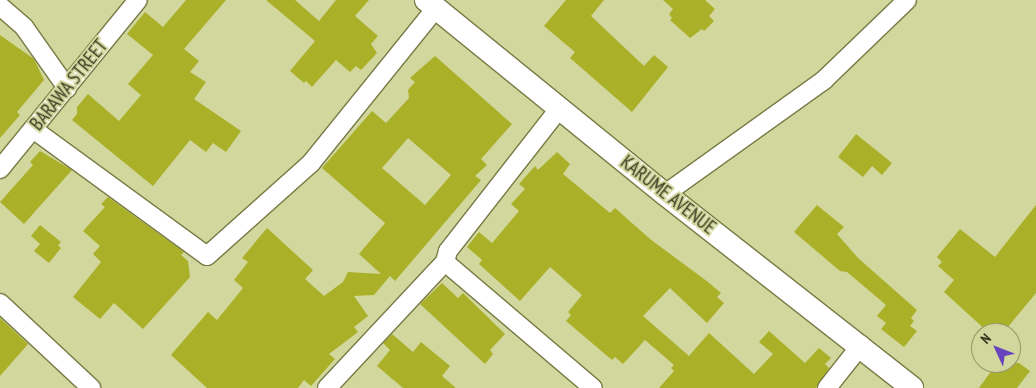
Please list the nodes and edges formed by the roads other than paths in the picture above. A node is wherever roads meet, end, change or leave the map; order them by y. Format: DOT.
graph roads {
  1 [pos="138,0"];
  2 [pos="907,0"];
  3 [pos="431,4"];
  4 [pos="0,6"];
  5 [pos="67,88"];
  6 [pos="559,109"];
  7 [pos="33,129"];
  8 [pos="0,169"];
  9 [pos="665,194"];
  10 [pos="445,262"];
  11 [pos="0,303"];
  12 [pos="861,345"];
  13 [pos="91,388"];
  14 [pos="327,388"];
  15 [pos="593,388"];
  16 [pos="827,388"];
  17 [pos="912,388"];
  1 -- 5 [label="street, BARAWA STREET"];
  2 -- 9 [label="street"];
  3 -- 6 [label="main road, KARUME AVENUE"];
  3 -- 7 [label="street"];
  4 -- 5 [label="street"];
  5 -- 7 [label="street, BARAWA STREET"];
  6 -- 9 [label="main road, KARUME AVENUE"];
  6 -- 10 [label="street"];
  7 -- 8 [label="street, BARAWA STREET"];
  9 -- 12 [label="main road, KARUME AVENUE"];
  10 -- 14 [label="street"];
  10 -- 15 [label="street"];
  11 -- 13 [label="street"];
  12 -- 16 [label="street"];
  12 -- 17 [label="main road, KARUME AVENUE"];
}
